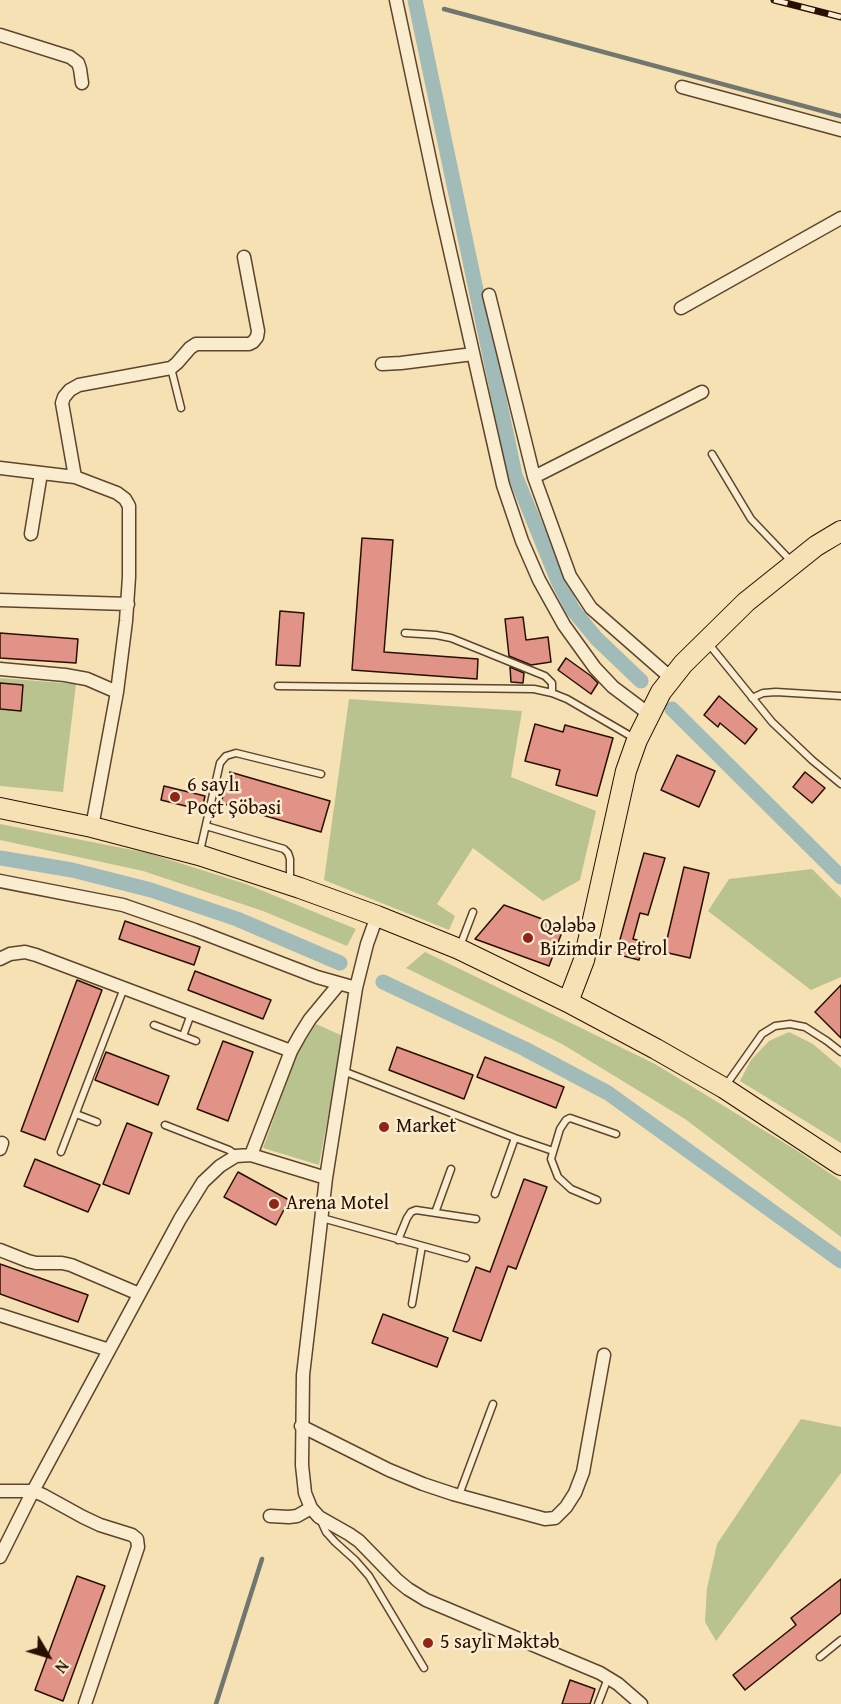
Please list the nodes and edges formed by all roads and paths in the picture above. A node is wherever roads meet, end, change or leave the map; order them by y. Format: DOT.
graph roads {
  1 [pos="396,0"];
  2 [pos="0,35"];
  3 [pos="82,83"];
  4 [pos="681,87"];
  5 [pos="841,130"];
  6 [pos="841,218"];
  7 [pos="244,257"];
  8 [pos="489,295"];
  9 [pos="681,308"];
  10 [pos="473,354"];
  11 [pos="382,364"];
  12 [pos="171,368"];
  13 [pos="702,392"];
  14 [pos="181,408"];
  15 [pos="712,454"];
  16 [pos="0,468"];
  17 [pos="41,473"];
  18 [pos="75,477"];
  19 [pos="534,477"];
  20 [pos="841,531"];
  21 [pos="32,534"];
  22 [pos="794,564"];
  23 [pos="0,600"];
  24 [pos="128,604"];
  25 [pos="405,633"];
  26 [pos="705,641"];
  27 [pos="0,669"];
  28 [pos="671,678"];
  29 [pos="278,687"];
  30 [pos="117,692"];
  31 [pos="552,693"];
  32 [pos="841,696"];
  33 [pos="752,698"];
  34 [pos="649,714"];
  35 [pos="637,740"];
  36 [pos="321,774"];
  37 [pos="841,784"];
  38 [pos="0,808"];
  39 [pos="206,826"];
  40 [pos="92,827"];
  41 [pos="199,855"];
  42 [pos="0,880"];
  43 [pos="290,885"];
  44 [pos="473,912"];
  45 [pos="377,916"];
  46 [pos="459,950"];
  47 [pos="0,959"];
  48 [pos="339,984"];
  49 [pos="124,988"];
  50 [pos="356,988"];
  51 [pos="568,1002"];
  52 [pos="192,1014"];
  53 [pos="154,1025"];
  54 [pos="183,1036"];
  55 [pos="196,1041"];
  56 [pos="291,1051"];
  57 [pos="841,1052"];
  58 [pos="344,1071"];
  59 [pos="724,1088"];
  60 [pos="76,1114"];
  61 [pos="97,1122"];
  62 [pos="165,1125"];
  63 [pos="616,1134"];
  64 [pos="515,1138"];
  65 [pos="553,1151"];
  66 [pos="62,1152"];
  67 [pos="236,1155"];
  68 [pos="251,1155"];
  69 [pos="841,1165"];
  70 [pos="451,1169"];
  71 [pos="326,1178"];
  72 [pos="495,1194"];
  73 [pos="597,1200"];
  74 [pos="435,1213"];
  75 [pos="322,1218"];
  76 [pos="476,1219"];
  77 [pos="398,1240"];
  78 [pos="422,1246"];
  79 [pos="0,1250"];
  80 [pos="466,1258"];
  81 [pos="139,1294"];
  82 [pos="412,1304"];
  83 [pos="0,1315"];
  84 [pos="110,1350"];
  85 [pos="604,1355"];
  86 [pos="493,1404"];
  87 [pos="301,1426"];
  88 [pos="0,1491"];
  89 [pos="33,1491"];
  90 [pos="459,1496"];
  91 [pos="315,1513"];
  92 [pos="270,1516"];
  93 [pos="0,1557"];
  94 [pos="841,1640"];
  95 [pos="820,1657"];
  96 [pos="424,1668"];
  97 [pos="608,1678"];
  98 [pos="85,1704"];
  99 [pos="598,1704"];
  100 [pos="641,1704"];
  1 -- 10 [label="street"];
  2 -- 3 [label="street"];
  4 -- 5 [label="street"];
  6 -- 9 [label="street"];
  7 -- 12 [label="street"];
  8 -- 19 [label="street"];
  10 -- 11 [label="street"];
  10 -- 34 [label="street"];
  12 -- 14 [label="lane"];
  12 -- 18 [label="street"];
  13 -- 19 [label="street"];
  15 -- 22 [label="lane"];
  16 -- 17 [label="street"];
  17 -- 18 [label="street"];
  17 -- 21 [label="street"];
  18 -- 24 [label="street"];
  19 -- 28 [label="street"];
  20 -- 22 [label="main road"];
  22 -- 26 [label="main road"];
  23 -- 24 [label="street"];
  24 -- 30 [label="street"];
  25 -- 31 [label="lane"];
  26 -- 28 [label="main road"];
  26 -- 33 [label="lane"];
  27 -- 30 [label="street"];
  28 -- 34 [label="main road"];
  29 -- 31 [label="lane"];
  30 -- 40 [label="street"];
  31 -- 35 [label="lane"];
  32 -- 33 [label="lane"];
  33 -- 37 [label="lane"];
  34 -- 35 [label="main road"];
  35 -- 51 [label="main road"];
  36 -- 39 [label="lane"];
  38 -- 40 [label="main road"];
  39 -- 41 [label="lane"];
  39 -- 43 [label="lane"];
  40 -- 41 [label="main road"];
  41 -- 43 [label="main road"];
  42 -- 48 [label="street"];
  43 -- 45 [label="main road"];
  44 -- 46 [label="lane"];
  45 -- 46 [label="main road"];
  45 -- 50 [label="street"];
  46 -- 51 [label="main road"];
  47 -- 49 [label="street"];
  48 -- 50 [label="street"];
  48 -- 56 [label="street"];
  49 -- 52 [label="street"];
  49 -- 60 [label="lane"];
  50 -- 58 [label="street"];
  51 -- 59 [label="main road"];
  52 -- 54 [label="lane"];
  52 -- 56 [label="street"];
  53 -- 54 [label="lane"];
  54 -- 55 [label="lane"];
  56 -- 68 [label="street"];
  57 -- 59 [label="lane"];
  58 -- 64 [label="lane"];
  58 -- 71 [label="street"];
  59 -- 69 [label="main road"];
  60 -- 61 [label="lane"];
  60 -- 66 [label="lane"];
  62 -- 67 [label="lane"];
  63 -- 65 [label="lane"];
  64 -- 65 [label="lane"];
  64 -- 72 [label="lane"];
  65 -- 73 [label="lane"];
  67 -- 68 [label="street"];
  67 -- 81 [label="street"];
  68 -- 71 [label="street"];
  70 -- 74 [label="lane"];
  71 -- 75 [label="street"];
  74 -- 76 [label="lane"];
  74 -- 77 [label="lane"];
  75 -- 77 [label="lane"];
  75 -- 87 [label="street"];
  77 -- 78 [label="lane"];
  78 -- 80 [label="lane"];
  78 -- 82 [label="lane"];
  79 -- 81 [label="street"];
  81 -- 84 [label="street"];
  83 -- 84 [label="street"];
  84 -- 89 [label="street"];
  85 -- 90 [label="street"];
  86 -- 90 [label="lane"];
  87 -- 90 [label="street"];
  87 -- 91 [label="street"];
  88 -- 89 [label="street"];
  89 -- 93 [label="street"];
  89 -- 98 [label="street"];
  91 -- 92 [label="street"];
  91 -- 96 [label="lane"];
  91 -- 97 [label="street"];
  94 -- 95 [label="lane"];
  97 -- 99 [label="lane"];
  97 -- 100 [label="street"];
}
